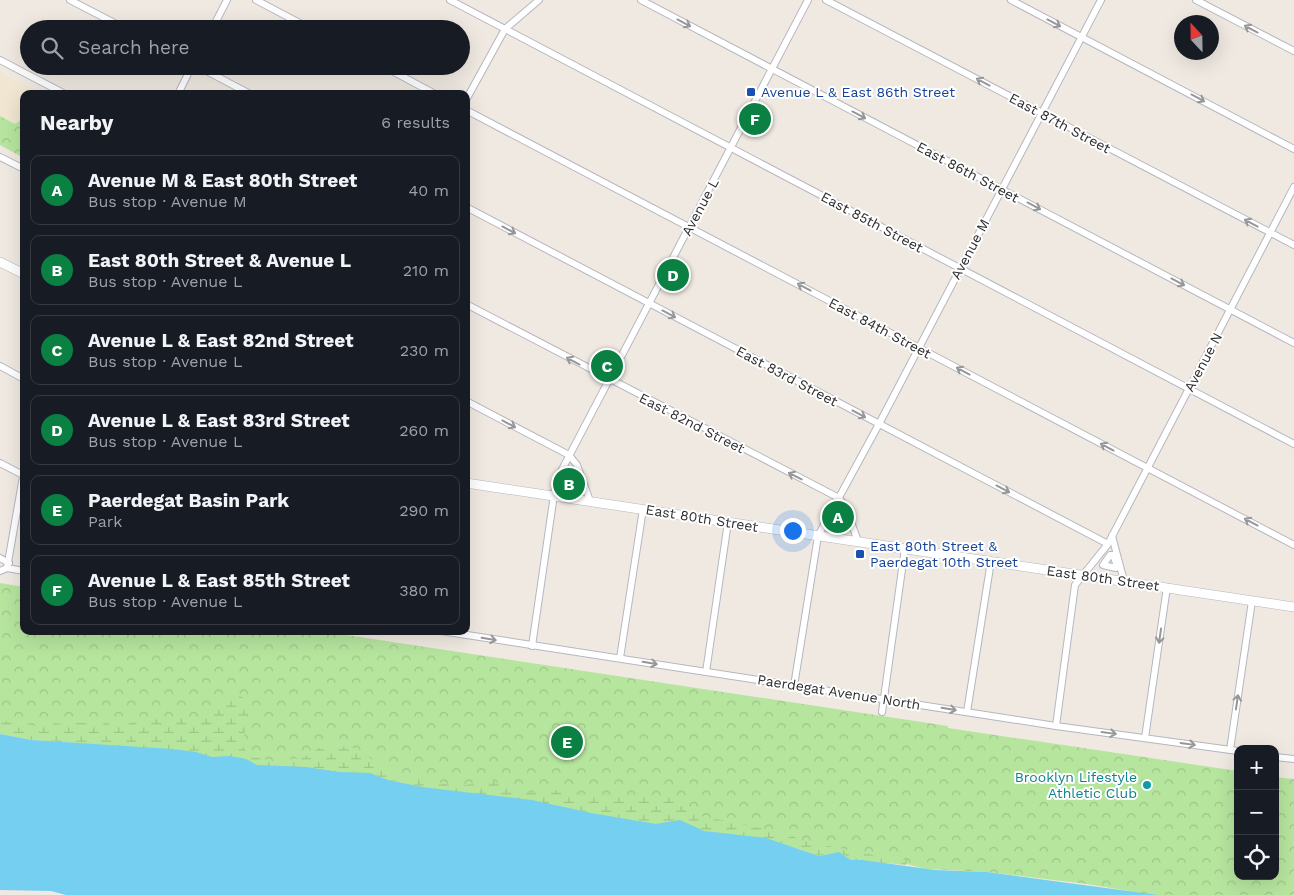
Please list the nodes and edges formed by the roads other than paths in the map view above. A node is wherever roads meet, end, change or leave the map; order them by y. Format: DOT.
graph roads {
  1 [pos="70,0"];
  2 [pos="227,0"];
  3 [pos="256,0"];
  4 [pos="450,0"];
  5 [pos="539,0"];
  6 [pos="641,0"];
  7 [pos="808,0"];
  8 [pos="826,0"];
  9 [pos="1011,0"];
  10 [pos="1101,0"];
  11 [pos="1196,0"];
  12 [pos="109,20"];
  13 [pos="217,20"];
  14 [pos="294,20"];
  15 [pos="505,29"];
  16 [pos="1082,37"];
  17 [pos="1294,51"];
  18 [pos="0,60"];
  19 [pos="772,69"];
  20 [pos="20,70"];
  21 [pos="29,75"];
  22 [pos="188,75"];
  23 [pos="214,75"];
  24 [pos="399,75"];
  25 [pos="57,90"];
  26 [pos="180,90"];
  27 [pos="242,90"];
  28 [pos="427,90"];
  29 [pos="470,93"];
  30 [pos="470,112"];
  31 [pos="1042,113"];
  32 [pos="731,148"];
  33 [pos="1294,148"];
  34 [pos="0,157"];
  35 [pos="20,167"];
  36 [pos="1294,187"];
  37 [pos="1002,190"];
  38 [pos="470,209"];
  39 [pos="689,227"];
  40 [pos="1270,233"];
  41 [pos="1294,245"];
  42 [pos="0,262"];
  43 [pos="960,269"];
  44 [pos="20,272"];
  45 [pos="650,303"];
  46 [pos="470,306"];
  47 [pos="1230,310"];
  48 [pos="1294,343"];
  49 [pos="919,348"];
  50 [pos="0,366"];
  51 [pos="20,377"];
  52 [pos="609,380"];
  53 [pos="1189,388"];
  54 [pos="470,403"];
  55 [pos="879,424"];
  56 [pos="1294,444"];
  57 [pos="569,455"];
  58 [pos="0,463"];
  59 [pos="1147,468"];
  60 [pos="20,472"];
  61 [pos="470,485"];
  62 [pos="20,491"];
  63 [pos="554,496"];
  64 [pos="839,498"];
  65 [pos="590,501"];
  66 [pos="642,509"];
  67 [pos="728,522"];
  68 [pos="818,536"];
  69 [pos="1112,536"];
  70 [pos="858,541"];
  71 [pos="1108,544"];
  72 [pos="1294,545"];
  73 [pos="905,548"];
  74 [pos="0,558"];
  75 [pos="991,561"];
  76 [pos="8,565"];
  77 [pos="20,570"];
  78 [pos="0,571"];
  79 [pos="1084,575"];
  80 [pos="1124,581"];
  81 [pos="1167,588"];
  82 [pos="1252,601"];
  83 [pos="1294,607"];
  84 [pos="467,635"];
  85 [pos="532,646"];
  86 [pos="620,658"];
  87 [pos="706,672"];
  88 [pos="794,686"];
  89 [pos="884,699"];
  90 [pos="882,712"];
  91 [pos="967,712"];
  92 [pos="1056,726"];
  93 [pos="1145,738"];
  94 [pos="1230,750"];
  95 [pos="1234,750"];
  96 [pos="1279,757"];
  97 [pos="1294,759"];
  1 -- 12 [label="street"];
  2 -- 13 [label="street"];
  3 -- 14 [label="street"];
  4 -- 15 [label="street, East 85th Street"];
  5 -- 15 [label="street"];
  6 -- 19 [label="street, East 86th Street, one-way"];
  7 -- 19 [label="street, Avenue L"];
  31 -- 8 [label="street, East 87th Street, one-way"];
  9 -- 16 [label="street, one-way"];
  10 -- 16 [label="street, Avenue M"];
  17 -- 11 [label="street, one-way"];
  15 -- 29 [label="street"];
  15 -- 32 [label="street, East 85th Street"];
  16 -- 31 [label="street, Avenue M"];
  16 -- 33 [label="street, one-way"];
  18 -- 20 [label="street"];
  19 -- 32 [label="street, Avenue L"];
  19 -- 37 [label="street, East 86th Street, one-way"];
  21 -- 25 [label="street"];
  22 -- 26 [label="street"];
  23 -- 27 [label="street"];
  24 -- 28 [label="street"];
  30 -- 39 [label="street, East 84th Street"];
  31 -- 37 [label="street, Avenue M"];
  40 -- 31 [label="street, East 87th Street, one-way"];
  32 -- 39 [label="street, Avenue L"];
  32 -- 43 [label="street, East 85th Street"];
  34 -- 35 [label="street"];
  36 -- 40 [label="street, Avenue N"];
  37 -- 43 [label="street, Avenue M"];
  37 -- 47 [label="street, East 86th Street, one-way"];
  38 -- 45 [label="street, East 83rd Street, one-way"];
  39 -- 45 [label="street, Avenue L"];
  49 -- 39 [label="street, East 84th Street, one-way"];
  40 -- 41 [label="street, East 87th Street"];
  40 -- 47 [label="street, Avenue N"];
  42 -- 44 [label="street"];
  43 -- 49 [label="street, Avenue M"];
  43 -- 53 [label="street, East 85th Street"];
  45 -- 52 [label="street, Avenue L"];
  45 -- 55 [label="street, East 83rd Street, one-way"];
  52 -- 46 [label="street, East 82nd Street, one-way"];
  47 -- 48 [label="street, East 86th Street"];
  47 -- 53 [label="street, Avenue N"];
  49 -- 55 [label="street, Avenue M"];
  59 -- 49 [label="street, East 84th Street, one-way"];
  50 -- 51 [label="street"];
  52 -- 57 [label="street, Avenue L"];
  64 -- 52 [label="street, East 82nd Street, one-way"];
  53 -- 56 [label="street, East 85th Street"];
  53 -- 59 [label="street, Avenue N"];
  54 -- 57 [label="street, one-way"];
  55 -- 64 [label="street, Avenue M"];
  55 -- 71 [label="street, East 83rd Street, one-way"];
  57 -- 63 [label="street, Avenue L"];
  57 -- 65 [label="street"];
  58 -- 60 [label="street"];
  59 -- 69 [label="street, Avenue N"];
  72 -- 59 [label="street, East 84th Street, one-way"];
  61 -- 63 [label="street, East 80th Street"];
  62 -- 76 [label="street"];
  63 -- 65 [label="street, East 80th Street"];
  63 -- 85 [label="street, Avenue L"];
  64 -- 68 [label="street, Avenue M"];
  64 -- 70 [label="street"];
  65 -- 66 [label="street, East 80th Street"];
  66 -- 67 [label="street, East 80th Street"];
  66 -- 86 [label="street"];
  67 -- 68 [label="street, East 80th Street"];
  67 -- 87 [label="street"];
  68 -- 70 [label="street, East 80th Street"];
  68 -- 88 [label="street, Avenue M"];
  69 -- 71 [label="street, Avenue N"];
  69 -- 80 [label="street"];
  70 -- 73 [label="street, East 80th Street"];
  71 -- 79 [label="street, Avenue N"];
  73 -- 75 [label="street, East 80th Street"];
  73 -- 89 [label="street"];
  74 -- 76 [label="street"];
  75 -- 79 [label="street, East 80th Street"];
  75 -- 91 [label="street"];
  76 -- 77 [label="street"];
  76 -- 78 [label="street"];
  79 -- 80 [label="street, East 80th Street"];
  79 -- 92 [label="street, Avenue N"];
  80 -- 81 [label="street, East 80th Street"];
  81 -- 82 [label="street, East 80th Street"];
  81 -- 93 [label="street, one-way"];
  82 -- 83 [label="street, East 80th Street"];
  94 -- 82 [label="street, one-way"];
  84 -- 85 [label="street, Paerdegat Avenue North, one-way"];
  85 -- 86 [label="street, Paerdegat Avenue North"];
  86 -- 87 [label="street, Paerdegat Avenue North, one-way"];
  87 -- 88 [label="street, Paerdegat Avenue North"];
  88 -- 89 [label="street, Paerdegat Avenue North"];
  89 -- 90 [label="street"];
  89 -- 91 [label="street, Paerdegat Avenue North, one-way"];
  91 -- 92 [label="street, Paerdegat Avenue North"];
  92 -- 93 [label="street, Paerdegat Avenue North, one-way"];
  93 -- 94 [label="street, Paerdegat Avenue North, one-way"];
  94 -- 95 [label="street, Paerdegat Avenue North"];
  96 -- 97 [label="street"];
}
